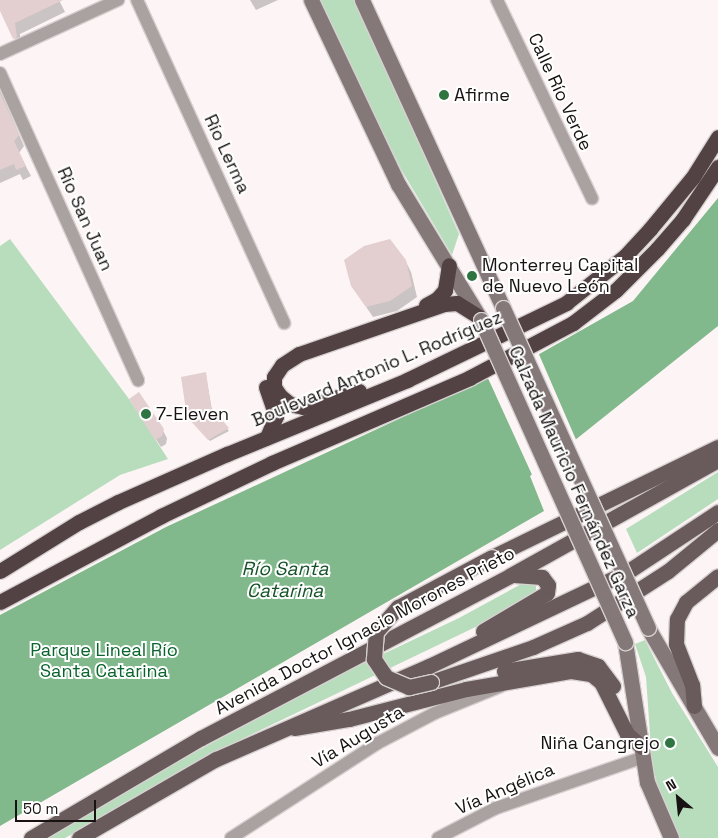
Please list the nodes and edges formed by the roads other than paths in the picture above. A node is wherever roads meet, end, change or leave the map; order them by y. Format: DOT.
graph roads {
  1 [pos="118,0"];
  2 [pos="137,0"];
  3 [pos="311,0"];
  4 [pos="362,0"];
  5 [pos="497,0"];
  6 [pos="0,54"];
  7 [pos="0,73"];
  8 [pos="718,136"];
  9 [pos="718,167"];
  10 [pos="592,198"];
  11 [pos="448,265"];
  12 [pos="480,318"];
  13 [pos="284,323"];
  14 [pos="138,380"];
  15 [pos="407,380"];
  16 [pos="267,437"];
  17 [pos="718,447"];
  18 [pos="718,460"];
  19 [pos="718,512"];
  20 [pos="718,530"];
  21 [pos="0,571"];
  22 [pos="511,575"];
  23 [pos="718,576"];
  24 [pos="0,602"];
  25 [pos="429,666"];
  26 [pos="510,680"];
  27 [pos="431,682"];
  28 [pos="694,706"];
  29 [pos="622,721"];
  30 [pos="272,732"];
  31 [pos="718,748"];
  32 [pos="643,752"];
  33 [pos="31,838"];
  34 [pos="79,838"];
  35 [pos="231,838"];
  36 [pos="438,838"];
  37 [pos="671,838"];
  1 -- 6 [label="street"];
  2 -- 13 [label="street, Río Lerma"];
  3 -- 11 [label="main road, Calzada Mauricio Fernández Garza"];
  4 -- 28 [label="main road, Calzada Mauricio Fernández Garza, bridge"];
  5 -- 10 [label="street, Calle Río Verde"];
  7 -- 14 [label="street, Río San Juan"];
  8 -- 15 [label="highway, Boulevard Antonio L. Rodríguez"];
  9 -- 24 [label="highway"];
  11 -- 12 [label="main road, Calzada Mauricio Fernández Garza"];
  11 -- 16 [label="highway"];
  12 -- 15 [label="highway"];
  12 -- 32 [label="main road, Calzada Mauricio Fernández Garza, bridge"];
  15 -- 16 [label="highway, Boulevard Antonio L. Rodríguez"];
  16 -- 21 [label="highway, Boulevard Antonio L. Rodríguez"];
  17 -- 27 [label="main road, bridge"];
  18 -- 22 [label="main road, Avenida Doctor Ignacio Morones Prieto"];
  19 -- 25 [label="main road"];
  20 -- 27 [label="main road"];
  22 -- 25 [label="main road"];
  22 -- 33 [label="main road, Avenida Doctor Ignacio Morones Prieto"];
  23 -- 28 [label="main road"];
  25 -- 30 [label="main road"];
  26 -- 29 [label="main road"];
  26 -- 30 [label="main road"];
  26 -- 35 [label="street, Vía Augusta"];
  27 -- 29 [label="main road"];
  28 -- 31 [label="main road, Calzada Mauricio Fernández Garza"];
  29 -- 32 [label="main road"];
  30 -- 34 [label="main road"];
  32 -- 36 [label="street, Vía Angélica"];
  32 -- 37 [label="main road, Calzada Mauricio Fernández Garza"];
}
